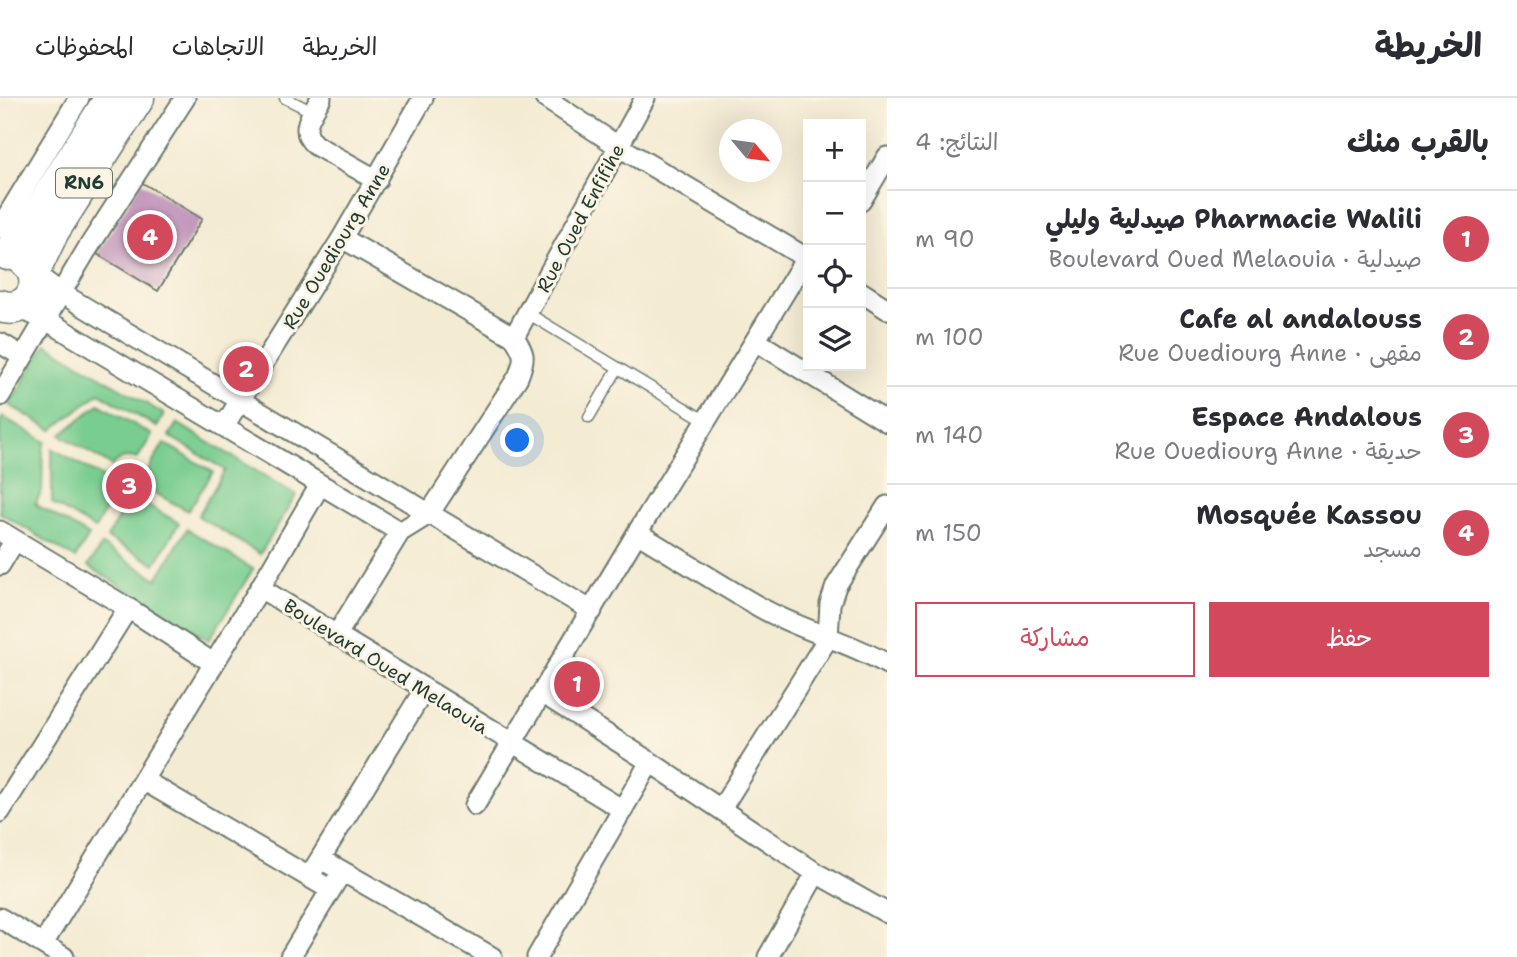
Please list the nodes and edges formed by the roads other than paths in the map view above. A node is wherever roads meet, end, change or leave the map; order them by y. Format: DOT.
graph roads {
  1 [pos="79,98"];
  2 [pos="111,98"];
  3 [pos="138,98"];
  4 [pos="186,98"];
  5 [pos="285,98"];
  6 [pos="423,98"];
  7 [pos="545,98"];
  8 [pos="645,98"];
  9 [pos="317,105"];
  10 [pos="618,146"];
  11 [pos="887,157"];
  12 [pos="377,180"];
  13 [pos="866,193"];
  14 [pos="34,220"];
  15 [pos="342,238"];
  16 [pos="86,251"];
  17 [pos="15,257"];
  18 [pos="803,257"];
  19 [pos="803,265"];
  20 [pos="61,293"];
  21 [pos="866,295"];
  22 [pos="887,309"];
  23 [pos="7,312"];
  24 [pos="529,314"];
  25 [pos="46,320"];
  26 [pos="514,337"];
  27 [pos="756,341"];
  28 [pos="0,343"];
  29 [pos="22,356"];
  30 [pos="618,368"];
  31 [pos="0,396"];
  32 [pos="242,400"];
  33 [pos="589,417"];
  34 [pos="706,421"];
  35 [pos="887,422"];
  36 [pos="223,426"];
  37 [pos="320,485"];
  38 [pos="887,506"];
  39 [pos="429,513"];
  40 [pos="400,532"];
  41 [pos="637,533"];
  42 [pos="8,535"];
  43 [pos="0,565"];
  44 [pos="260,588"];
  45 [pos="128,608"];
  46 [pos="592,611"];
  47 [pos="336,636"];
  48 [pos="828,638"];
  49 [pos="213,663"];
  50 [pos="887,664"];
  51 [pos="424,690"];
  52 [pos="542,693"];
  53 [pos="512,744"];
  54 [pos="650,762"];
  55 [pos="143,780"];
  56 [pos="475,805"];
  57 [pos="721,809"];
  58 [pos="623,810"];
  59 [pos="0,812"];
  60 [pos="321,859"];
  61 [pos="342,871"];
  62 [pos="816,873"];
  63 [pos="309,877"];
  64 [pos="331,890"];
  65 [pos="887,912"];
  66 [pos="0,918"];
  67 [pos="43,944"];
  68 [pos="770,956"];
  69 [pos="64,957"];
  70 [pos="290,957"];
  71 [pos="492,957"];
  72 [pos="537,957"];
  1 -- 14 [label="street"];
  2 -- 14 [label="main road, RN6"];
  3 -- 14 [label="main road, RN6"];
  4 -- 16 [label="street"];
  5 -- 9 [label="lane"];
  6 -- 12 [label="street, Rue Ouediourg Anne"];
  7 -- 10 [label="street"];
  8 -- 10 [label="street, Rue Oued Enfifihe"];
  9 -- 12 [label="street"];
  10 -- 18 [label="street"];
  10 -- 24 [label="street, Rue Oued Enfifihe"];
  11 -- 13 [label="street"];
  12 -- 15 [label="street, Rue Ouediourg Anne"];
  14 -- 16 [label="street"];
  14 -- 17 [label="main road, RN6"];
  15 -- 26 [label="street"];
  15 -- 32 [label="street, Rue Ouediourg Anne"];
  16 -- 20 [label="street"];
  17 -- 20 [label="street"];
  17 -- 23 [label="main road, RN6"];
  19 -- 27 [label="street"];
  20 -- 25 [label="street"];
  20 -- 32 [label="street"];
  21 -- 22 [label="street"];
  23 -- 25 [label="street"];
  24 -- 26 [label="street, Rue Oued Enfifihe"];
  24 -- 30 [label="lane"];
  25 -- 29 [label="street"];
  25 -- 36 [label="street"];
  26 -- 39 [label="street"];
  27 -- 34 [label="street"];
  27 -- 35 [label="street"];
  28 -- 29 [label="street"];
  29 -- 31 [label="street"];
  30 -- 33 [label="lane"];
  30 -- 34 [label="lane"];
  32 -- 36 [label="street, Rue Ouediourg Anne"];
  32 -- 39 [label="street"];
  34 -- 41 [label="street"];
  36 -- 37 [label="street"];
  37 -- 40 [label="street"];
  37 -- 44 [label="street"];
  38 -- 48 [label="street"];
  39 -- 40 [label="street"];
  39 -- 46 [label="street"];
  40 -- 47 [label="street"];
  41 -- 46 [label="street"];
  41 -- 48 [label="street"];
  42 -- 43 [label="street"];
  42 -- 45 [label="street"];
  44 -- 47 [label="street, Boulevard Oued Melaouia"];
  44 -- 49 [label="street"];
  45 -- 49 [label="street"];
  45 -- 59 [label="street"];
  46 -- 52 [label="street"];
  47 -- 51 [label="street, Boulevard Oued Melaouia"];
  48 -- 50 [label="street"];
  48 -- 57 [label="street"];
  49 -- 55 [label="street"];
  51 -- 53 [label="street, Boulevard Oued Melaouia"];
  51 -- 60 [label="street"];
  52 -- 53 [label="street"];
  52 -- 54 [label="street"];
  53 -- 56 [label="street"];
  53 -- 58 [label="street, Boulevard Oued Melaouia"];
  54 -- 57 [label="street"];
  54 -- 58 [label="street"];
  55 -- 63 [label="street"];
  55 -- 67 [label="street"];
  57 -- 62 [label="street"];
  58 -- 72 [label="street"];
  60 -- 61 [label="street"];
  60 -- 63 [label="street"];
  61 -- 64 [label="street"];
  61 -- 71 [label="street"];
  62 -- 65 [label="street"];
  62 -- 68 [label="street"];
  63 -- 64 [label="street"];
  64 -- 70 [label="street"];
  66 -- 67 [label="street"];
  67 -- 69 [label="street"];
}
